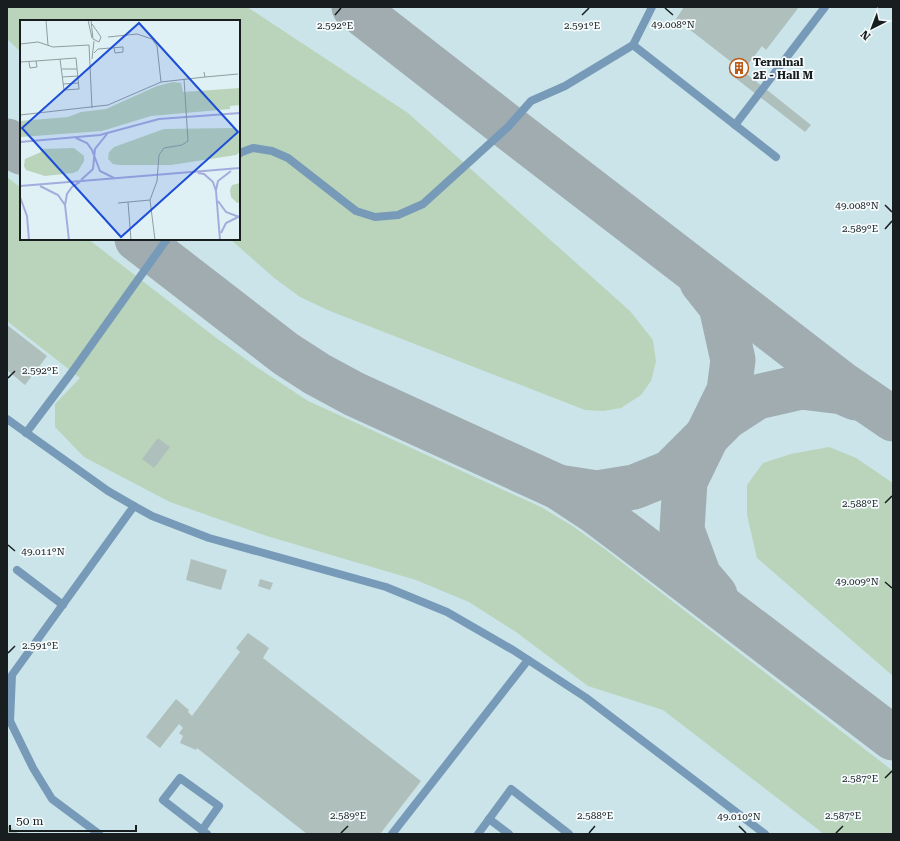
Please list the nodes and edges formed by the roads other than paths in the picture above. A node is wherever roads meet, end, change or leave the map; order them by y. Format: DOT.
graph roads {
  1 [pos="652,7"];
  2 [pos="825,7"];
  3 [pos="633,45"];
  4 [pos="735,125"];
  5 [pos="240,153"];
  6 [pos="776,157"];
  7 [pos="166,240"];
  8 [pos="7,419"];
  9 [pos="26,433"];
  10 [pos="134,506"];
  11 [pos="17,570"];
  12 [pos="63,604"];
  13 [pos="528,660"];
  14 [pos="489,819"];
  15 [pos="204,832"];
  16 [pos="99,834"];
  17 [pos="392,834"];
  18 [pos="478,834"];
  19 [pos="510,834"];
  20 [pos="569,834"];
  21 [pos="765,834"];
  1 -- 3 [label="lane"];
  2 -- 4 [label="lane"];
  3 -- 4 [label="lane"];
  3 -- 5 [label="lane"];
  4 -- 6 [label="lane"];
  7 -- 9 [label="lane"];
  8 -- 9 [label="lane"];
  9 -- 10 [label="lane"];
  10 -- 12 [label="lane"];
  10 -- 13 [label="lane"];
  11 -- 12 [label="lane"];
  12 -- 16 [label="lane"];
  13 -- 17 [label="lane"];
  13 -- 21 [label="lane"];
  14 -- 18 [label="lane"];
  14 -- 19 [label="lane"];
  14 -- 20 [label="lane"];
  15 -- 15 [label="lane"];
}
